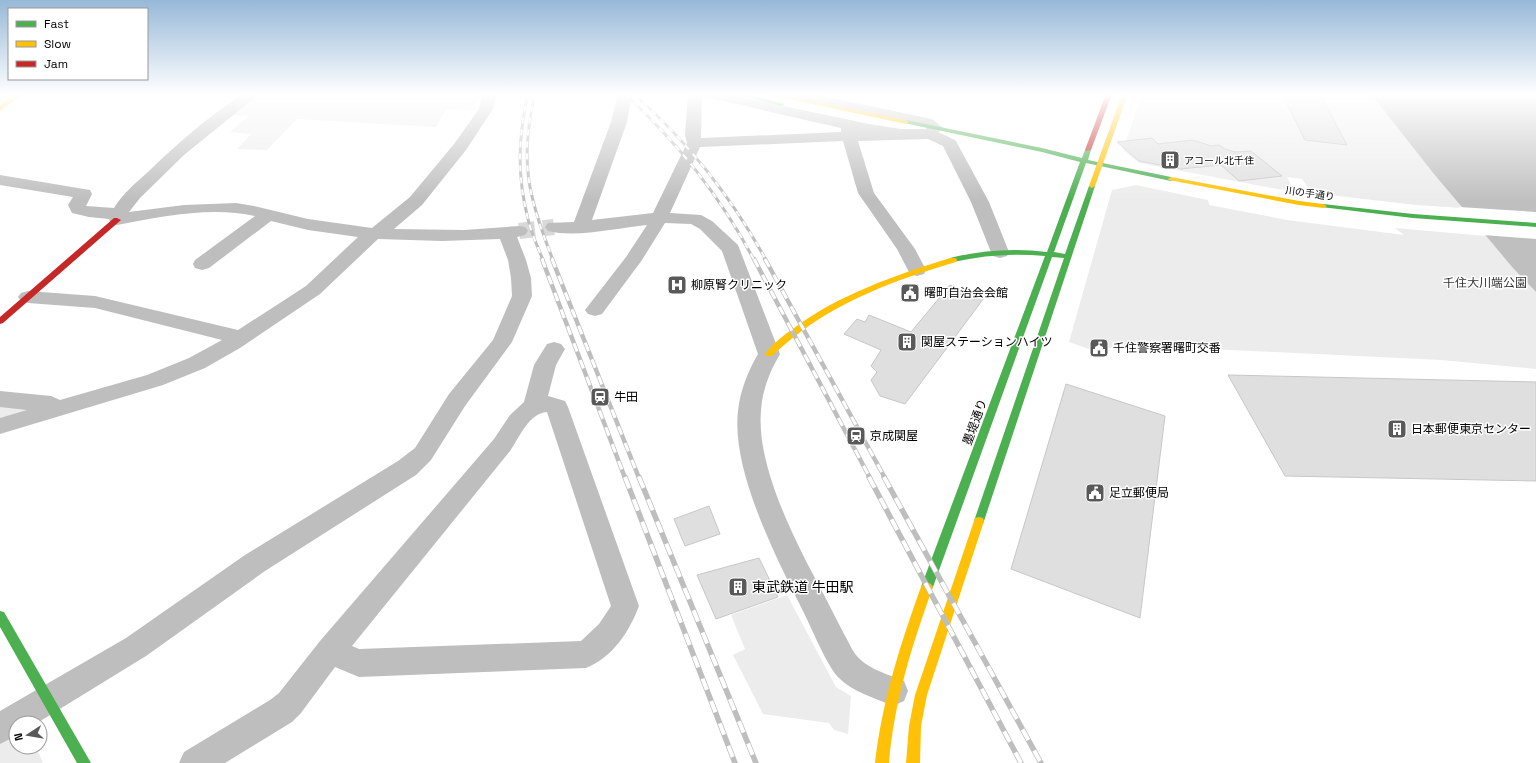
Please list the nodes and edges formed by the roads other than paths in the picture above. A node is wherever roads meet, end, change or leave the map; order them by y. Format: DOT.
graph roads {
  1 [pos="204,130"];
  2 [pos="471,130"];
  3 [pos="616,130"];
  4 [pos="693,130"];
  5 [pos="810,130"];
  6 [pos="859,130"];
  7 [pos="882,130"];
  8 [pos="918,130"];
  9 [pos="1096,130"];
  10 [pos="1113,130"];
  11 [pos="933,131"];
  12 [pos="695,143"];
  13 [pos="1084,162"];
  14 [pos="1100,165"];
  15 [pos="0,180"];
  16 [pos="268,215"];
  17 [pos="118,217"];
  18 [pos="658,218"];
  19 [pos="1536,225"];
  20 [pos="554,227"];
  21 [pos="581,227"];
  22 [pos="375,234"];
  23 [pos="1000,252"];
  24 [pos="1050,253"];
  25 [pos="1068,257"];
  26 [pos="202,264"];
  27 [pos="917,270"];
  28 [pos="28,297"];
  29 [pos="595,310"];
  30 [pos="0,321"];
  31 [pos="240,338"];
  32 [pos="554,349"];
  33 [pos="769,354"];
  34 [pos="0,399"];
  35 [pos="534,405"];
  36 [pos="51,410"];
  37 [pos="0,426"];
  38 [pos="0,616"];
  39 [pos="330,651"];
  40 [pos="892,691"];
  41 [pos="48,698"];
  42 [pos="0,728"];
  43 [pos="84,763"];
  44 [pos="195,763"];
  45 [pos="882,763"];
  46 [pos="913,763"];
  1 -- 17 [label="street"];
  2 -- 22 [label="street"];
  3 -- 21 [label="street"];
  4 -- 12 [label="street"];
  5 -- 12 [label="street"];
  6 -- 27 [label="street"];
  7 -- 11 [label="street"];
  8 -- 11 [label="main road, 川の手通り"];
  9 -- 13 [label="main road, 墨堤通り"];
  10 -- 14 [label="main road"];
  11 -- 13 [label="main road, 川の手通り"];
  11 -- 23 [label="street"];
  12 -- 18 [label="street"];
  13 -- 14 [label="main road, 川の手通り"];
  13 -- 24 [label="main road, 墨堤通り"];
  14 -- 19 [label="main road, 川の手通り"];
  14 -- 25 [label="main road"];
  15 -- 17 [label="street"];
  16 -- 17 [label="street"];
  16 -- 22 [label="street"];
  16 -- 26 [label="street"];
  17 -- 28 [label="main road"];
  18 -- 21 [label="street"];
  18 -- 29 [label="street"];
  18 -- 33 [label="street"];
  20 -- 21 [label="street"];
  22 -- 31 [label="street"];
  22 -- 41 [label="street"];
  23 -- 24 [label="main road"];
  23 -- 27 [label="main road"];
  24 -- 25 [label="main road"];
  24 -- 40 [label="main road, 墨堤通り"];
  25 -- 46 [label="main road"];
  27 -- 33 [label="main road"];
  28 -- 30 [label="main road"];
  28 -- 31 [label="street"];
  31 -- 36 [label="street"];
  32 -- 35 [label="street"];
  33 -- 40 [label="street"];
  34 -- 36 [label="street"];
  35 -- 39 [label="street"];
  35 -- 39 [label="street"];
  36 -- 37 [label="street"];
  38 -- 41 [label="main road"];
  39 -- 44 [label="street"];
  40 -- 45 [label="main road, 墨堤通り"];
  41 -- 42 [label="street"];
  41 -- 43 [label="main road"];
}
